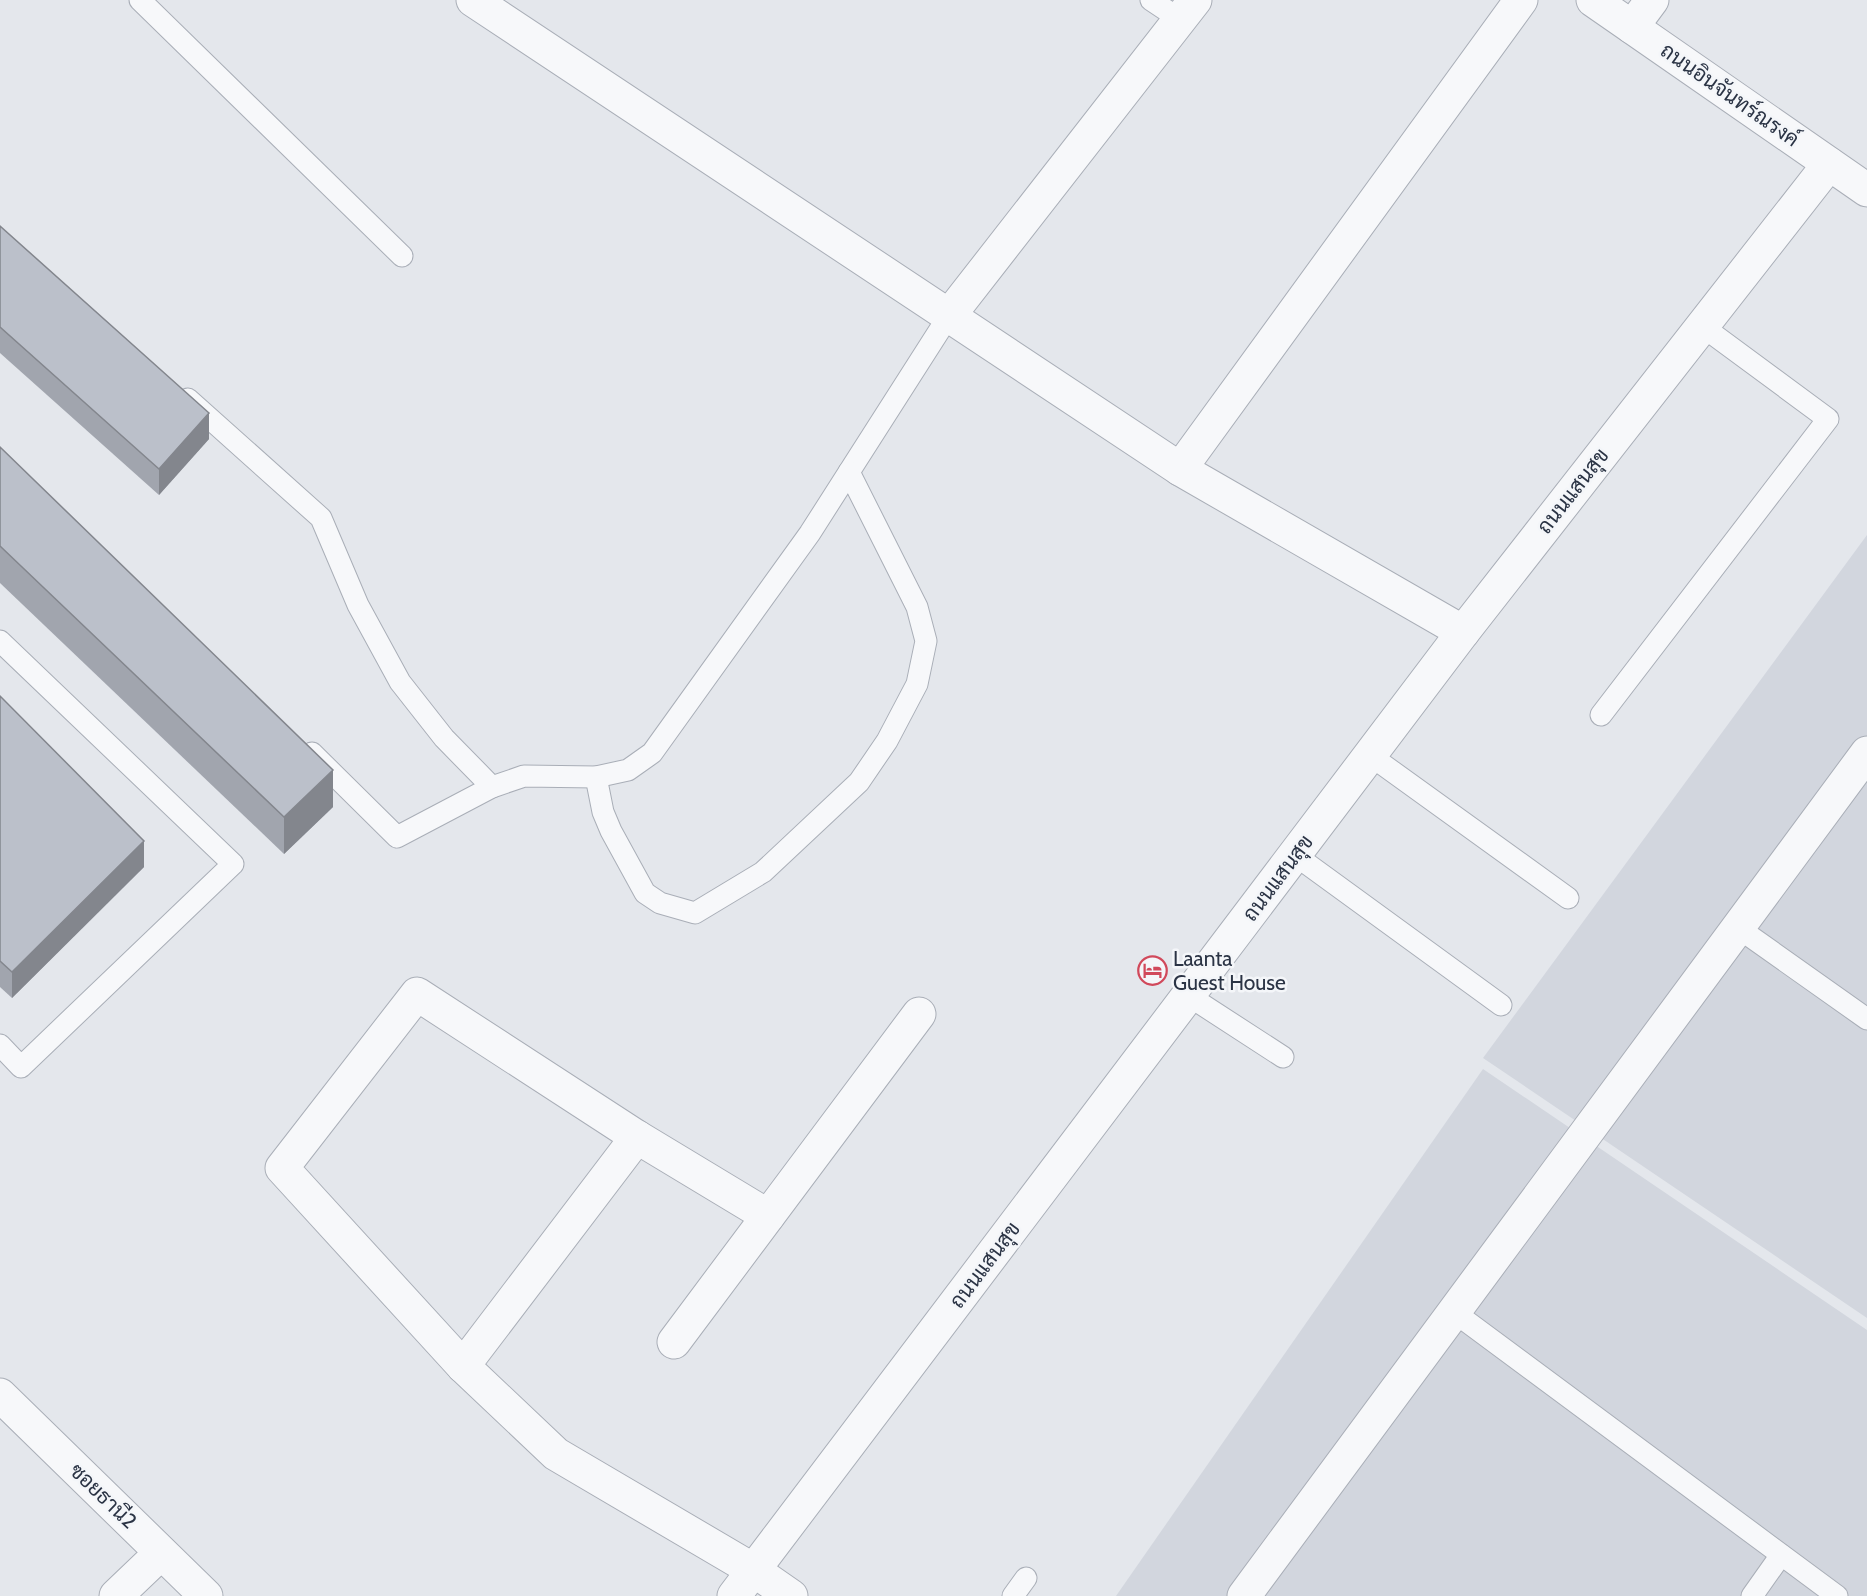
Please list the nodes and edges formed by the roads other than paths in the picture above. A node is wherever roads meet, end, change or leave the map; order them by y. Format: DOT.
graph roads {
  1 [pos="140,0"];
  2 [pos="473,0"];
  3 [pos="1151,0"];
  4 [pos="1521,0"];
  5 [pos="1593,0"];
  6 [pos="1652,0"];
  7 [pos="1188,10"];
  8 [pos="1632,27"];
  9 [pos="1829,164"];
  10 [pos="1867,190"];
  11 [pos="402,256"];
  12 [pos="948,316"];
  13 [pos="1702,326"];
  14 [pos="169,382"];
  15 [pos="1180,469"];
  16 [pos="849,472"];
  17 [pos="1463,632"];
  18 [pos="0,641"];
  19 [pos="1601,715"];
  20 [pos="294,737"];
  21 [pos="1867,753"];
  22 [pos="1371,756"];
  23 [pos="596,777"];
  24 [pos="492,786"];
  25 [pos="1295,855"];
  26 [pos="1568,898"];
  27 [pos="1737,927"];
  28 [pos="1189,996"];
  29 [pos="1501,1005"];
  30 [pos="919,1014"];
  31 [pos="1867,1019"];
  32 [pos="0,1045"];
  33 [pos="1283,1057"];
  34 [pos="637,1137"];
  35 [pos="768,1216"];
  36 [pos="1454,1312"];
  37 [pos="674,1342"];
  38 [pos="463,1366"];
  39 [pos="0,1395"];
  40 [pos="161,1553"];
  41 [pos="1781,1555"];
  42 [pos="755,1571"];
  43 [pos="1026,1578"];
  44 [pos="116,1596"];
  45 [pos="206,1596"];
  46 [pos="734,1596"];
  47 [pos="791,1596"];
  48 [pos="1013,1596"];
  49 [pos="1244,1596"];
  50 [pos="1752,1596"];
  51 [pos="1837,1596"];
  1 -- 11 [label="lane"];
  2 -- 12 [label="street"];
  3 -- 7 [label="lane"];
  4 -- 15 [label="street"];
  5 -- 8 [label="street, ถนนอินจันทร์ณรงค์"];
  6 -- 8 [label="street"];
  7 -- 12 [label="street"];
  8 -- 9 [label="street, ถนนอินจันทร์ณรงค์"];
  9 -- 10 [label="street, ถนนอินจันทร์ณรงค์"];
  9 -- 13 [label="street, ถนนแสนสุข"];
  12 -- 15 [label="street"];
  12 -- 16 [label="lane"];
  13 -- 17 [label="street, ถนนแสนสุข"];
  13 -- 19 [label="lane"];
  14 -- 24 [label="lane"];
  15 -- 17 [label="street"];
  16 -- 23 [label="lane"];
  16 -- 23 [label="lane"];
  17 -- 22 [label="street, ถนนแสนสุข"];
  18 -- 32 [label="lane"];
  20 -- 24 [label="lane"];
  21 -- 27 [label="street"];
  22 -- 25 [label="street, ถนนแสนสุข"];
  22 -- 26 [label="lane"];
  23 -- 24 [label="lane"];
  25 -- 28 [label="street, ถนนแสนสุข"];
  25 -- 29 [label="lane"];
  27 -- 31 [label="lane"];
  27 -- 36 [label="street"];
  28 -- 33 [label="lane"];
  28 -- 42 [label="street, ถนนแสนสุข"];
  30 -- 35 [label="street"];
  34 -- 35 [label="street"];
  34 -- 38 [label="street"];
  34 -- 38 [label="street"];
  35 -- 37 [label="street"];
  36 -- 41 [label="lane"];
  36 -- 49 [label="street"];
  38 -- 42 [label="street"];
  39 -- 40 [label="street, ซอยธานี2"];
  40 -- 44 [label="street"];
  40 -- 45 [label="street, ซอยธานี2"];
  41 -- 50 [label="lane"];
  41 -- 51 [label="lane"];
  42 -- 46 [label="street, ถนนแสนสุข"];
  42 -- 47 [label="street"];
  43 -- 48 [label="lane"];
}
